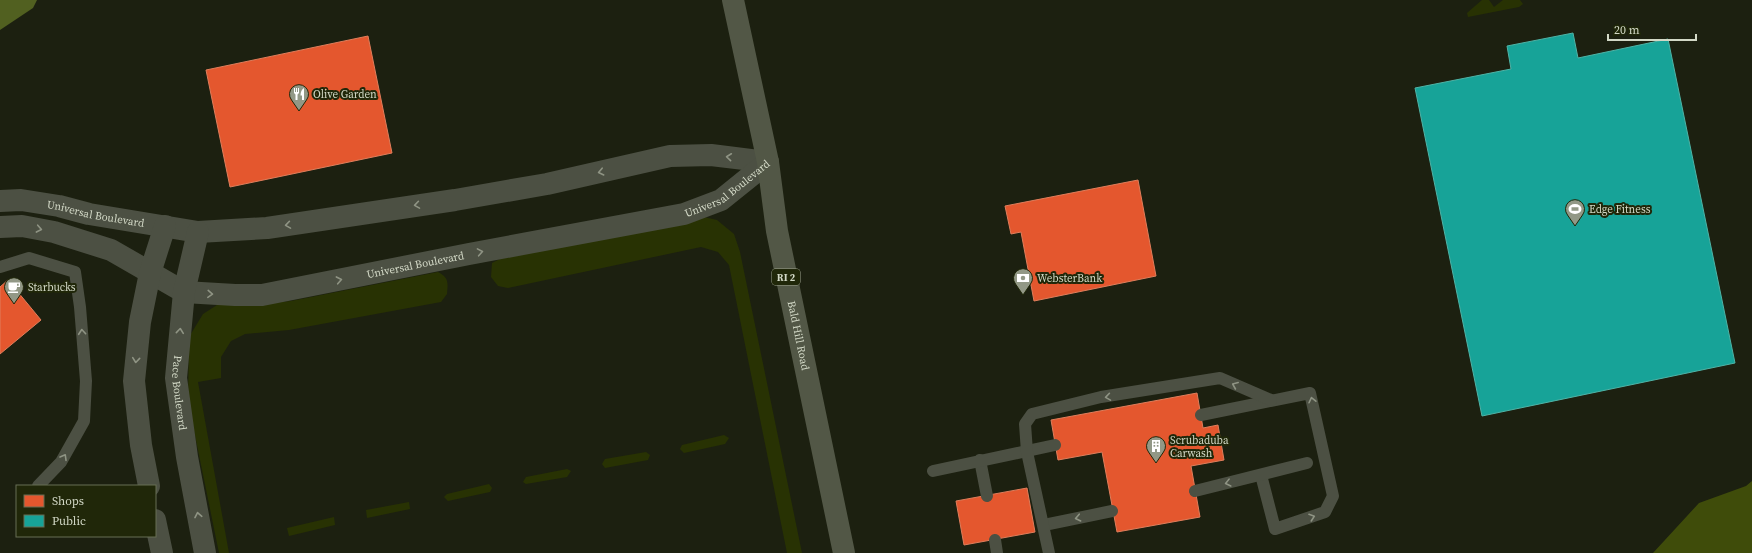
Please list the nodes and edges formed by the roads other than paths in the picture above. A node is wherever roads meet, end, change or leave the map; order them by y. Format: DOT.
graph roads {
  1 [pos="733,0"];
  2 [pos="768,162"];
  3 [pos="0,201"];
  4 [pos="165,226"];
  5 [pos="0,227"];
  6 [pos="198,232"];
  7 [pos="0,267"];
  8 [pos="150,273"];
  9 [pos="184,292"];
  10 [pos="1271,400"];
  11 [pos="1201,415"];
  12 [pos="1055,445"];
  13 [pos="1026,452"];
  14 [pos="980,460"];
  15 [pos="1307,463"];
  16 [pos="933,471"];
  17 [pos="1261,475"];
  18 [pos="39,485"];
  19 [pos="149,485"];
  20 [pos="1195,491"];
  21 [pos="988,496"];
  22 [pos="1112,510"];
  23 [pos="1044,524"];
  24 [pos="156,525"];
  25 [pos="995,540"];
  26 [pos="162,553"];
  27 [pos="205,553"];
  28 [pos="844,553"];
  29 [pos="997,553"];
  30 [pos="1049,553"];
  1 -- 2 [label="main road, Bald Hill Road / RI 2"];
  2 -- 6 [label="street, Universal Boulevard, one-way"];
  9 -- 2 [label="street, Universal Boulevard, one-way"];
  2 -- 28 [label="main road, Bald Hill Road / RI 2"];
  3 -- 4 [label="street, Universal Boulevard"];
  4 -- 6 [label="street, Universal Boulevard"];
  4 -- 8 [label="street"];
  5 -- 8 [label="street, Universal Boulevard, one-way"];
  6 -- 9 [label="street, Pace Boulevard"];
  18 -- 7 [label="lane, one-way"];
  8 -- 9 [label="street, Universal Boulevard"];
  8 -- 19 [label="street, one-way"];
  27 -- 9 [label="street, Pace Boulevard, one-way"];
  10 -- 11 [label="lane"];
  10 -- 13 [label="lane, one-way"];
  17 -- 10 [label="lane, one-way"];
  12 -- 13 [label="lane"];
  13 -- 14 [label="lane"];
  13 -- 23 [label="lane"];
  14 -- 16 [label="lane"];
  14 -- 21 [label="lane"];
  15 -- 17 [label="lane"];
  17 -- 20 [label="lane, one-way"];
  22 -- 23 [label="lane, one-way"];
  23 -- 30 [label="lane"];
  24 -- 26 [label="street"];
  25 -- 29 [label="lane"];
}
